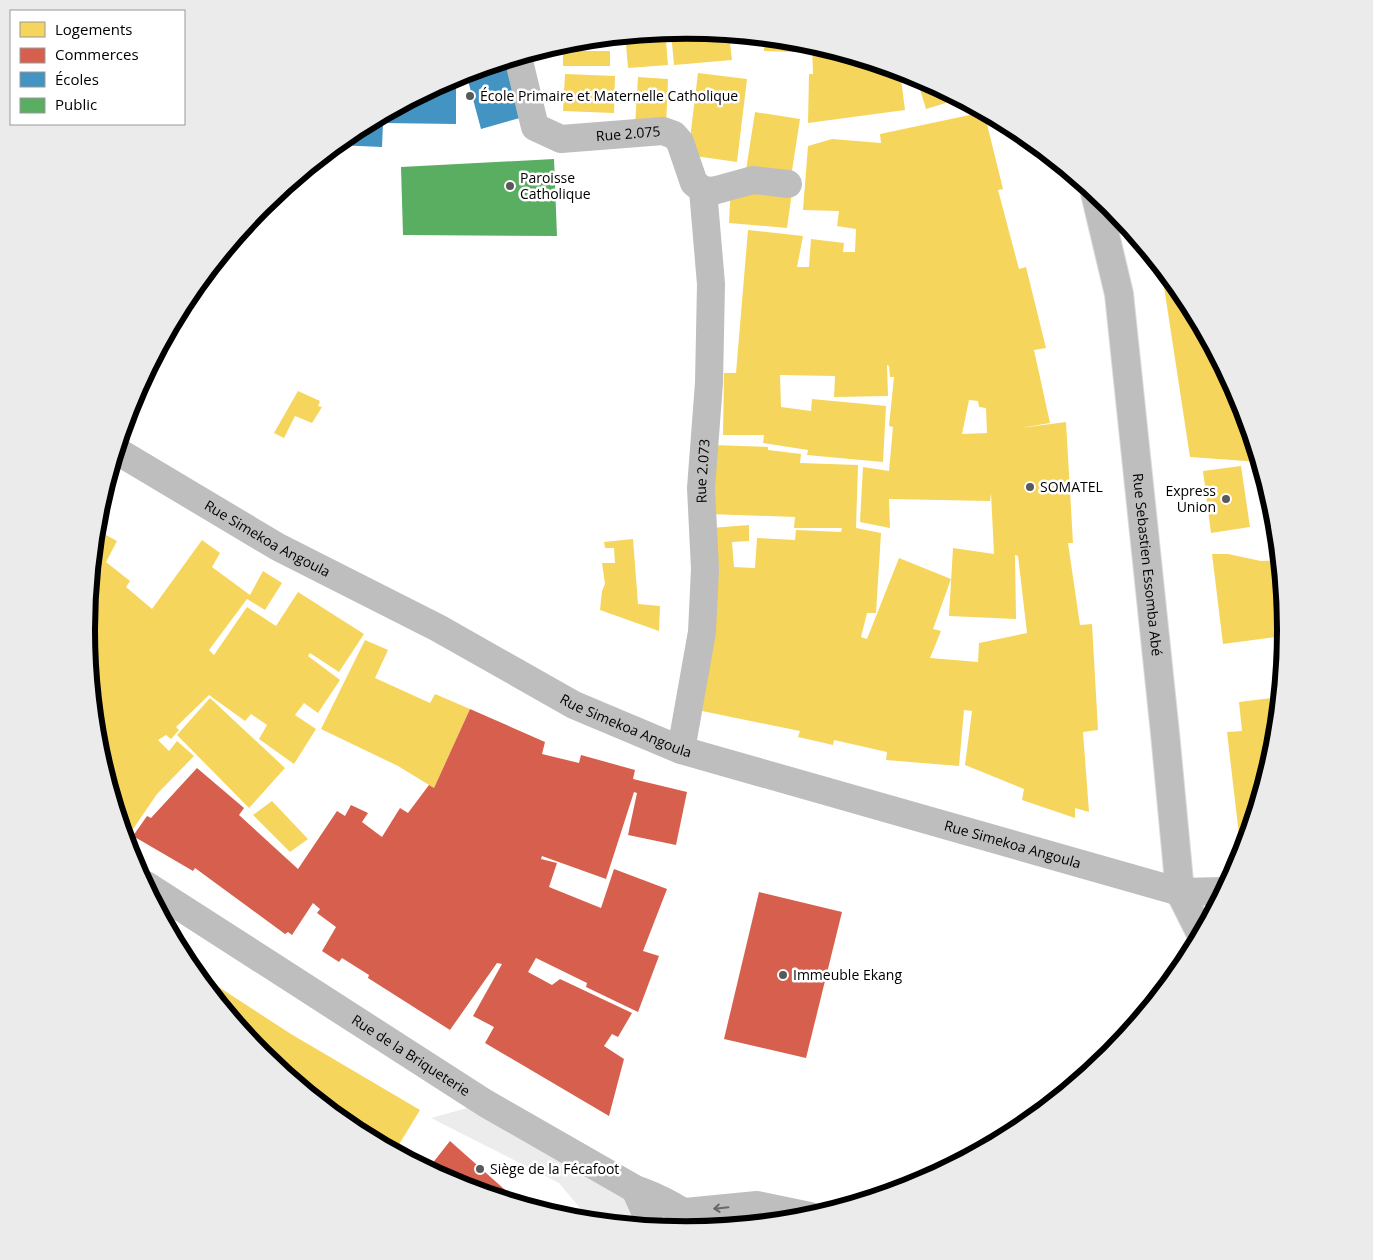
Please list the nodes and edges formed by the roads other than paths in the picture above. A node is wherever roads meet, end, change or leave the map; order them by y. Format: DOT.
graph roads {
  1 [pos="519,63"];
  2 [pos="788,184"];
  3 [pos="703,190"];
  4 [pos="1098,205"];
  5 [pos="122,454"];
  6 [pos="680,750"];
  7 [pos="156,891"];
  8 [pos="1217,891"];
  9 [pos="1180,892"];
  10 [pos="1198,928"];
  11 [pos="635,1189"];
  12 [pos="753,1214"];
  13 [pos="772,1215"];
  14 [pos="649,1220"];
  15 [pos="695,1220"];
  1 -- 3 [label="street, Rue 2.075"];
  2 -- 3 [label="street"];
  3 -- 6 [label="street, Rue 2.073"];
  4 -- 9 [label="street, Rue Sebastien Essomba Abé"];
  5 -- 6 [label="street, Rue Simekoa Angoula"];
  6 -- 9 [label="street, Rue Simekoa Angoula"];
  7 -- 11 [label="street, Rue de la Briqueterie"];
  8 -- 9 [label="street, Rue Simekoa Angoula"];
  9 -- 10 [label="street, Rue Sebastien Essomba Abé"];
  11 -- 14 [label="street"];
  11 -- 15 [label="street, Rue de la Briqueterie"];
  12 -- 13 [label="street, Rue de la Briqueterie"];
  12 -- 15 [label="street, Rue de la Briqueterie, one-way"];
}
